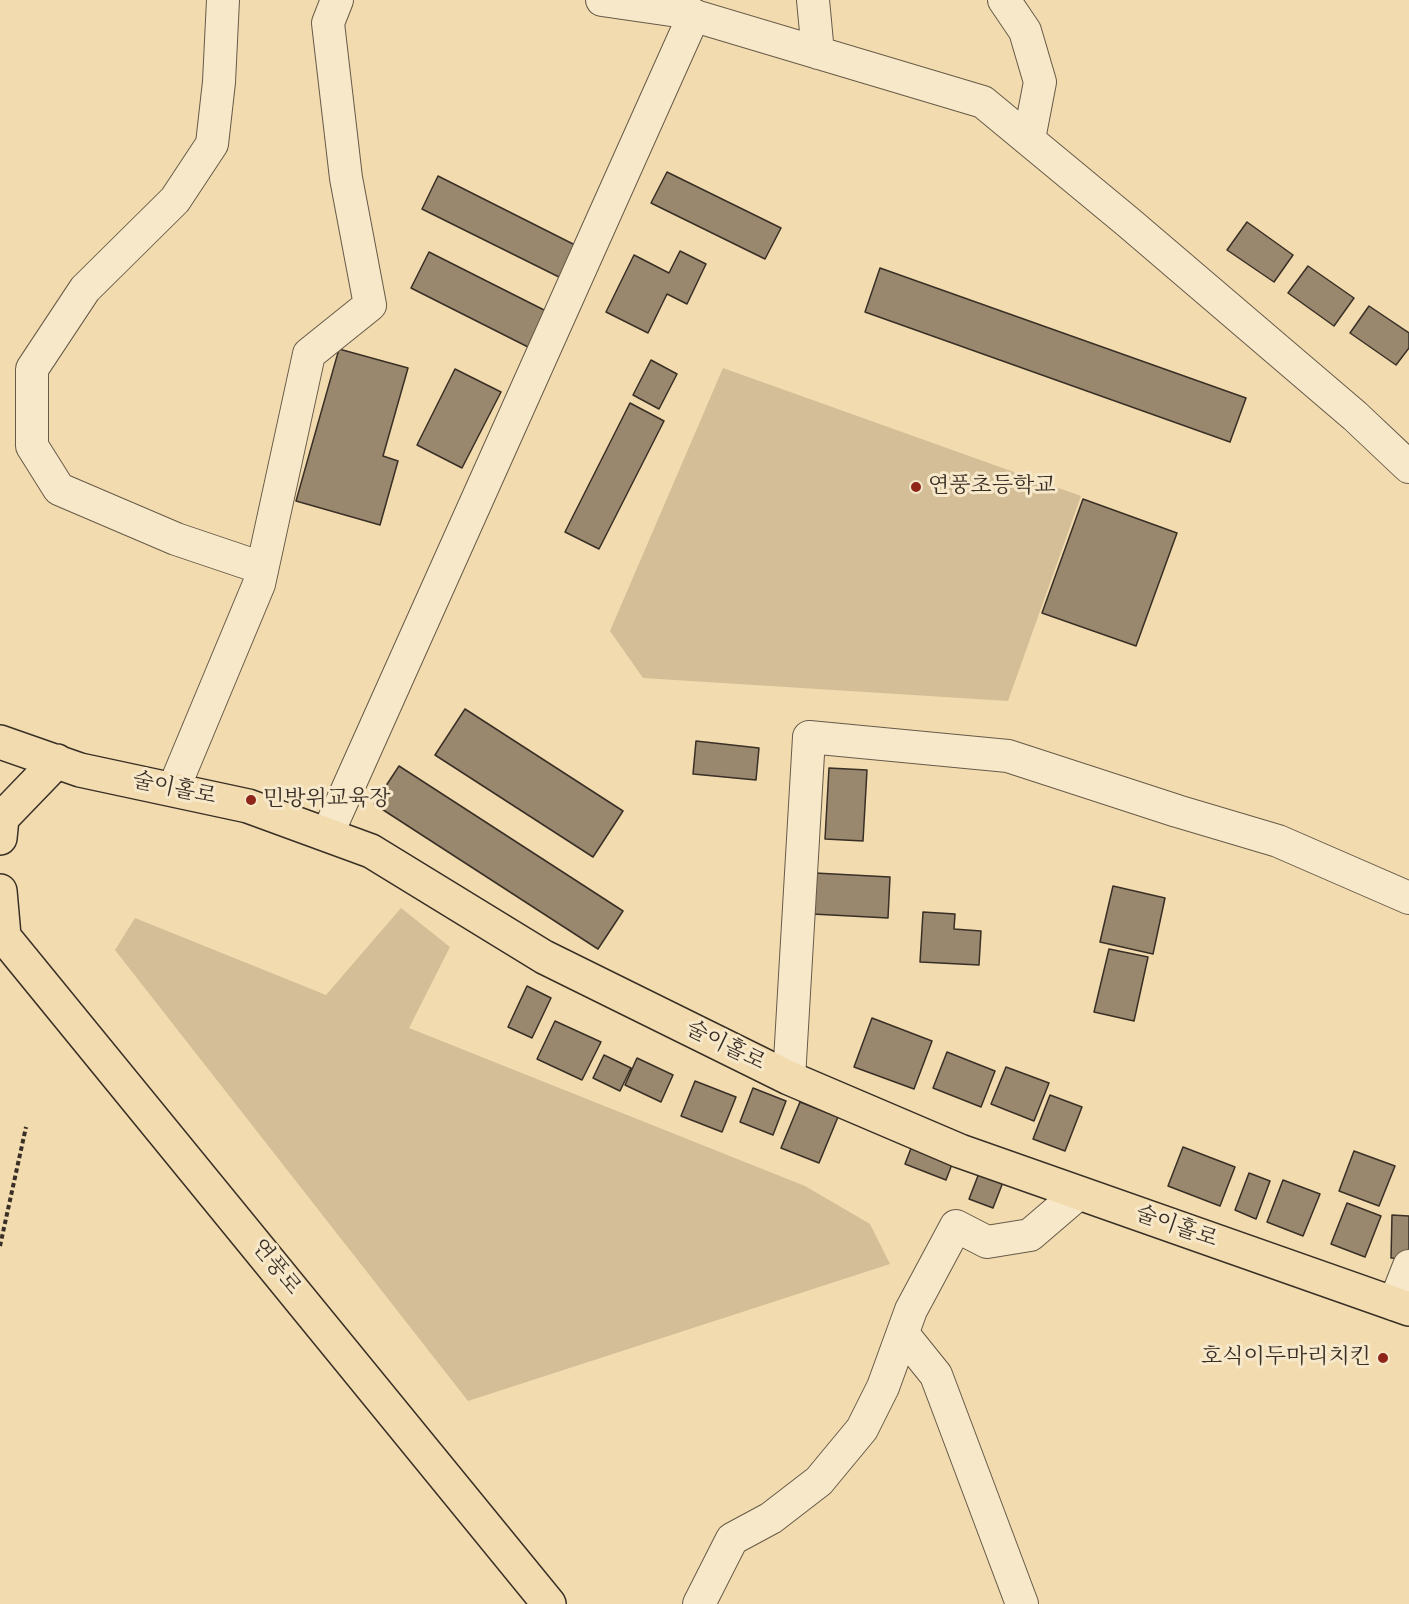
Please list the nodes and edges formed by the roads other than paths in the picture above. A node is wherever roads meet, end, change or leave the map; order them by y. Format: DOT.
graph roads {
  1 [pos="223,0"];
  2 [pos="337,0"];
  3 [pos="602,0"];
  4 [pos="813,0"];
  5 [pos="1004,0"];
  6 [pos="694,15"];
  7 [pos="818,53"];
  8 [pos="1029,139"];
  9 [pos="1409,467"];
  10 [pos="262,568"];
  11 [pos="0,742"];
  12 [pos="57,761"];
  13 [pos="0,762"];
  14 [pos="173,790"];
  15 [pos="327,835"];
  16 [pos="0,838"];
  17 [pos="0,891"];
  18 [pos="1409,898"];
  19 [pos="2,934"];
  20 [pos="789,1078"];
  21 [pos="1079,1193"];
  22 [pos="1409,1266"];
  23 [pos="1401,1307"];
  24 [pos="903,1334"];
  25 [pos="543,1596"];
  26 [pos="699,1604"];
  27 [pos="1022,1604"];
  1 -- 10 [label="street"];
  2 -- 10 [label="street"];
  3 -- 6 [label="street"];
  4 -- 7 [label="street"];
  5 -- 8 [label="street"];
  6 -- 7 [label="street"];
  6 -- 15 [label="street"];
  7 -- 8 [label="street"];
  8 -- 9 [label="street"];
  10 -- 14 [label="street"];
  11 -- 12 [label="main road, 술이홀로"];
  12 -- 13 [label="main road"];
  12 -- 14 [label="main road, 술이홀로"];
  12 -- 16 [label="main road"];
  14 -- 15 [label="main road, 술이홀로"];
  15 -- 20 [label="main road, 술이홀로"];
  17 -- 19 [label="main road"];
  18 -- 20 [label="street"];
  19 -- 25 [label="main road, 연풍로"];
  20 -- 21 [label="main road, 술이홀로"];
  21 -- 23 [label="main road, 술이홀로"];
  21 -- 24 [label="street"];
  22 -- 23 [label="street"];
  24 -- 26 [label="street"];
  24 -- 27 [label="street"];
}
